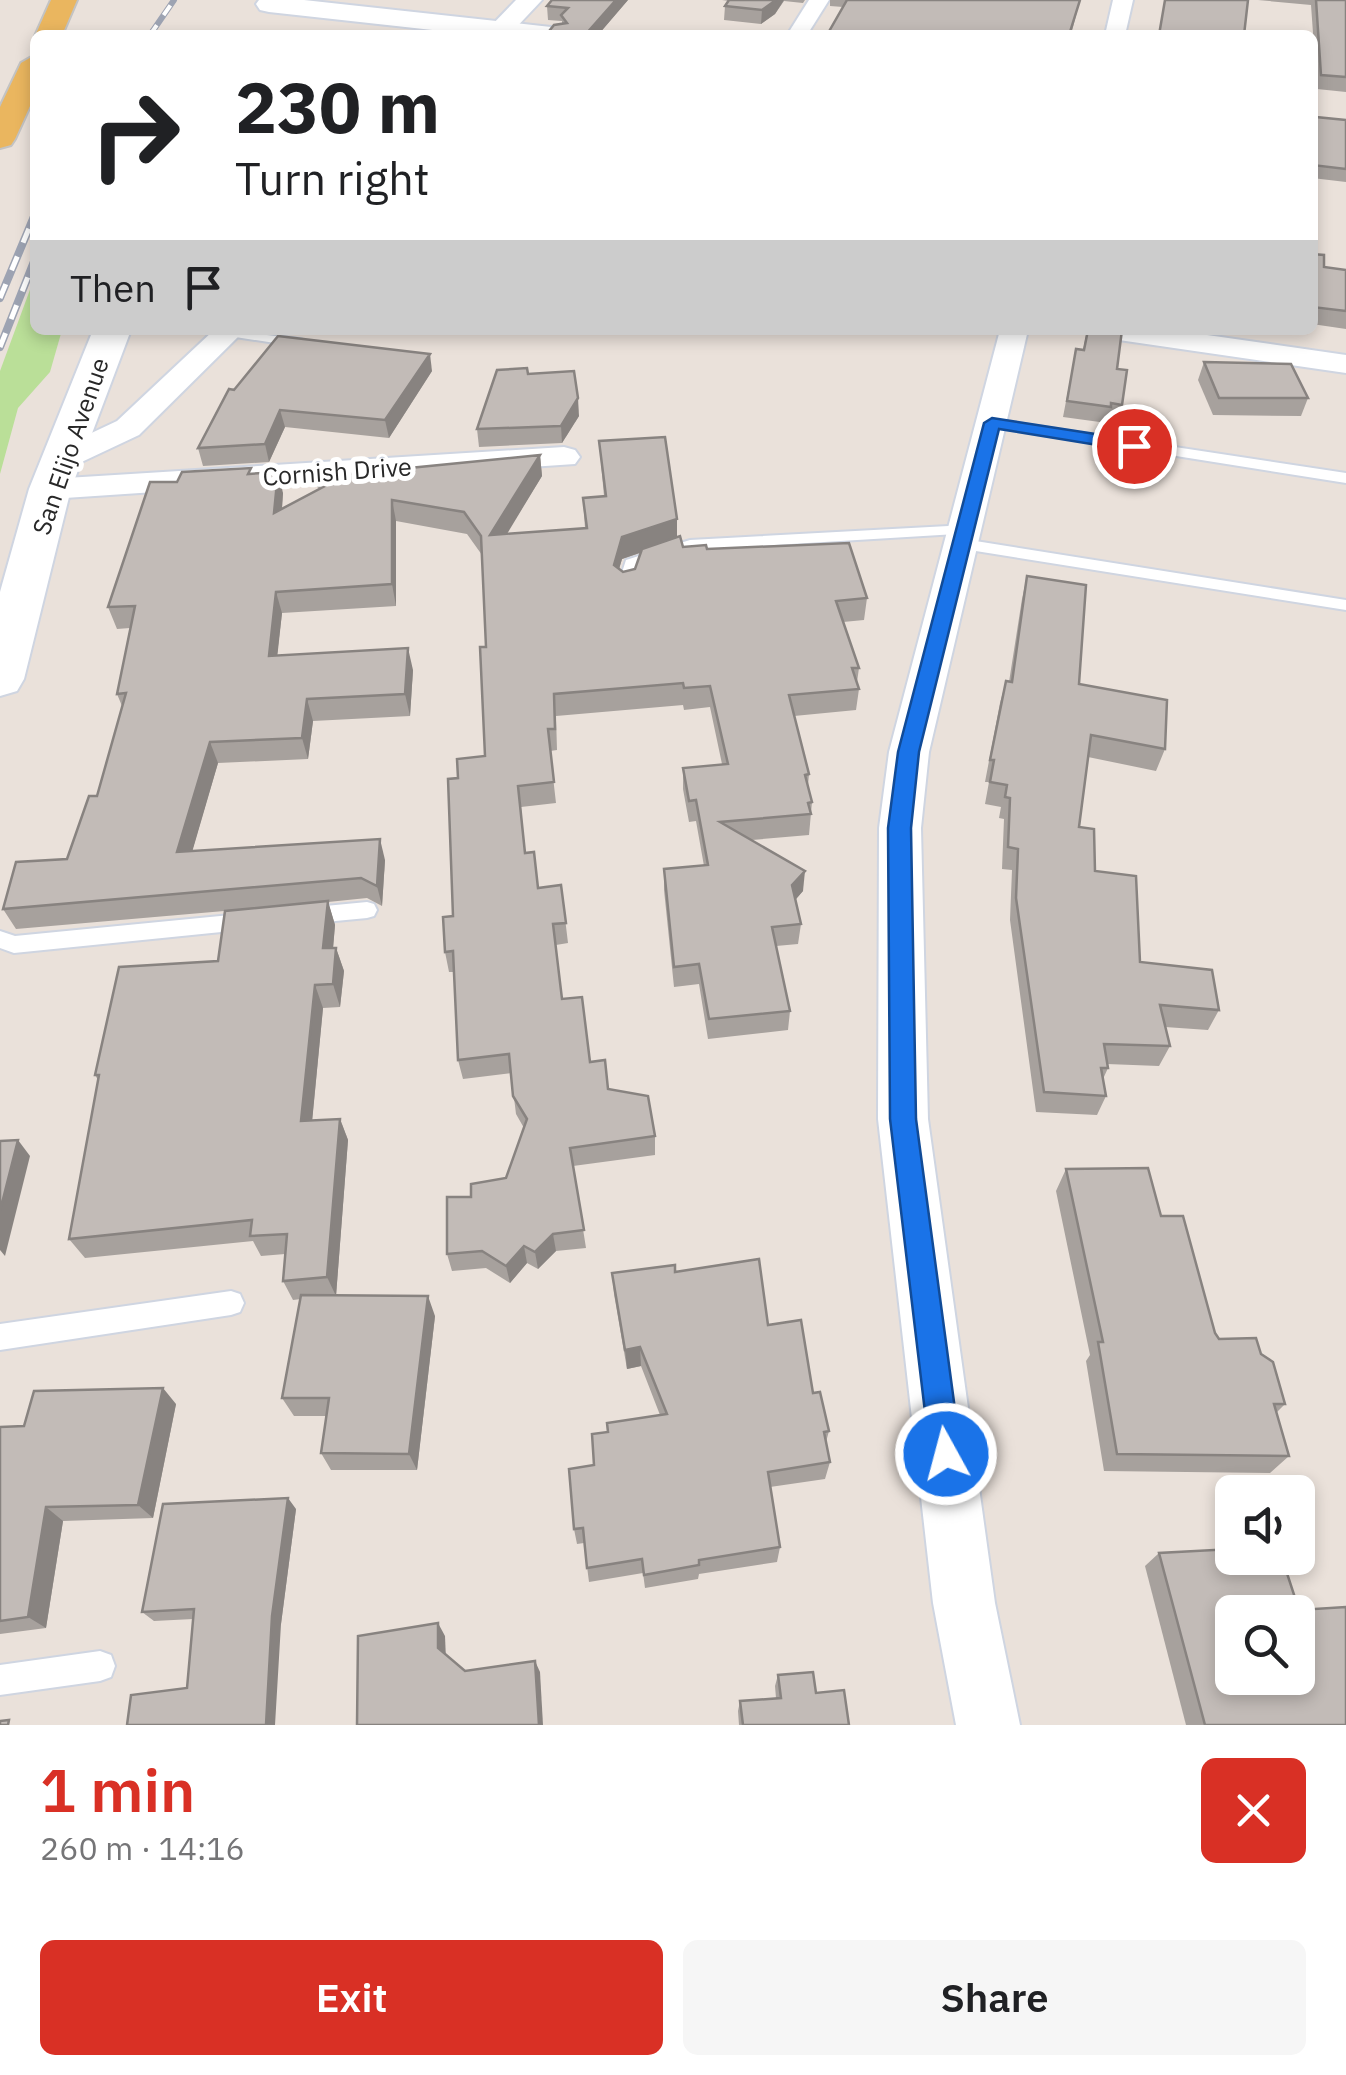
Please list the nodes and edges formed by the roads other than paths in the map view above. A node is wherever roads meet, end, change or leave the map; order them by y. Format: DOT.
graph roads {
  1 [pos="64,0"];
  2 [pos="530,0"];
  3 [pos="818,0"];
  4 [pos="1123,0"];
  5 [pos="266,8"];
  6 [pos="50,30"];
  7 [pos="490,30"];
  8 [pos="511,30"];
  9 [pos="800,30"];
  10 [pos="1116,30"];
  11 [pos="30,74"];
  12 [pos="0,139"];
  13 [pos="110,335"];
  14 [pos="226,335"];
  15 [pos="254,335"];
  16 [pos="1013,335"];
  17 [pos="1146,335"];
  18 [pos="319,346"];
  19 [pos="1346,364"];
  20 [pos="992,423"];
  21 [pos="564,457"];
  22 [pos="55,475"];
  23 [pos="1346,478"];
  24 [pos="977,542"];
  25 [pos="626,584"];
  26 [pos="1346,605"];
  27 [pos="0,679"];
  28 [pos="367,910"];
  29 [pos="0,938"];
  30 [pos="232,1303"];
  31 [pos="0,1337"];
  32 [pos="100,1666"];
  33 [pos="0,1680"];
  34 [pos="988,1725"];
  1 -- 6 [label="main road"];
  2 -- 8 [label="street"];
  3 -- 9 [label="street"];
  4 -- 10 [label="street"];
  5 -- 7 [label="main road"];
  11 -- 12 [label="main road"];
  13 -- 22 [label="main road, San Elijo Avenue"];
  14 -- 22 [label="street"];
  15 -- 18 [label="lane"];
  16 -- 20 [label="street"];
  17 -- 19 [label="street"];
  20 -- 23 [label="lane"];
  20 -- 24 [label="street"];
  21 -- 22 [label="street, Cornish Drive"];
  22 -- 27 [label="main road, San Elijo Avenue"];
  24 -- 25 [label="lane"];
  24 -- 26 [label="lane"];
  24 -- 34 [label="street"];
  28 -- 29 [label="lane"];
  30 -- 31 [label="lane"];
  32 -- 33 [label="lane"];
}
